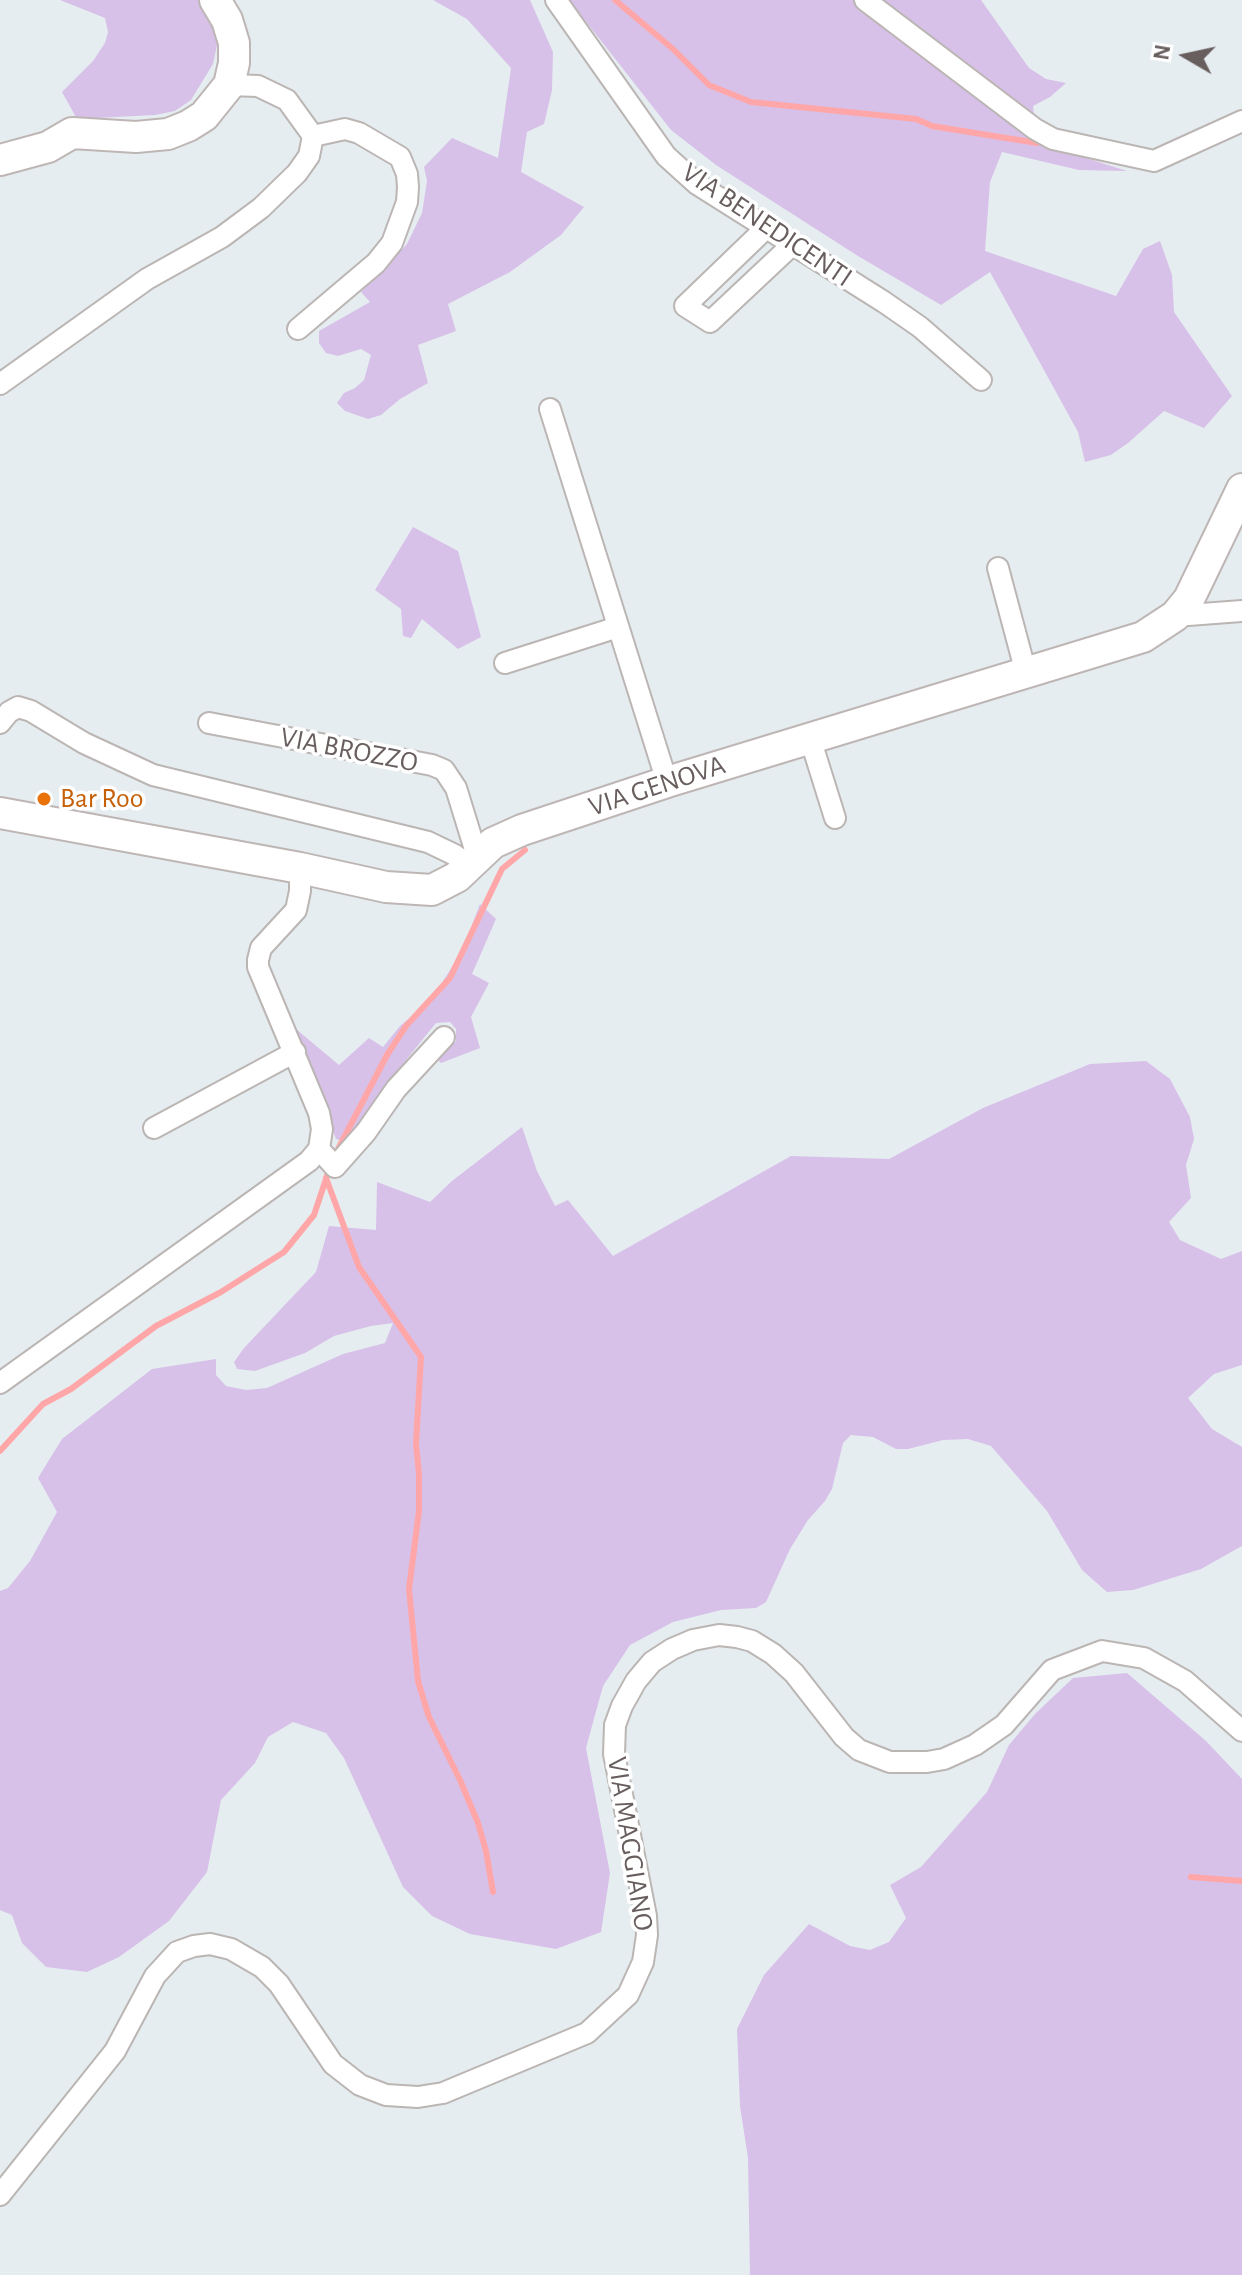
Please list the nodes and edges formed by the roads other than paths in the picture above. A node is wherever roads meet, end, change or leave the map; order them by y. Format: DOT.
graph roads {
  1 [pos="215,0"];
  2 [pos="556,0"];
  3 [pos="865,0"];
  4 [pos="229,85"];
  5 [pos="1242,121"];
  6 [pos="313,136"];
  7 [pos="0,160"];
  8 [pos="766,228"];
  9 [pos="792,245"];
  10 [pos="298,329"];
  11 [pos="981,380"];
  12 [pos="0,384"];
  13 [pos="550,409"];
  14 [pos="1242,489"];
  15 [pos="998,568"];
  16 [pos="1242,611"];
  17 [pos="1175,616"];
  18 [pos="618,627"];
  19 [pos="505,663"];
  20 [pos="1026,673"];
  21 [pos="0,723"];
  22 [pos="209,723"];
  23 [pos="810,738"];
  24 [pos="667,782"];
  25 [pos="0,813"];
  26 [pos="835,818"];
  27 [pos="473,861"];
  28 [pos="300,868"];
  29 [pos="444,1037"];
  30 [pos="295,1052"];
  31 [pos="154,1128"];
  32 [pos="328,1157"];
  33 [pos="0,1383"];
  34 [pos="1242,1731"];
  35 [pos="0,2195"];
  1 -- 4 [label="main road"];
  2 -- 8 [label="street, VIA BENEDICENTI"];
  3 -- 5 [label="street"];
  4 -- 6 [label="street"];
  4 -- 7 [label="main road"];
  6 -- 10 [label="street"];
  6 -- 12 [label="street"];
  8 -- 9 [label="street, VIA BENEDICENTI"];
  8 -- 9 [label="street"];
  9 -- 11 [label="street, VIA BENEDICENTI"];
  13 -- 18 [label="street"];
  14 -- 17 [label="main road, VIA GENOVA"];
  15 -- 20 [label="street"];
  16 -- 17 [label="street"];
  17 -- 20 [label="main road, VIA GENOVA"];
  18 -- 19 [label="street"];
  18 -- 24 [label="street"];
  20 -- 23 [label="main road, VIA GENOVA"];
  21 -- 27 [label="street"];
  22 -- 27 [label="street, VIA BROZZO"];
  23 -- 24 [label="main road, VIA GENOVA"];
  23 -- 26 [label="street"];
  24 -- 27 [label="main road, VIA GENOVA"];
  25 -- 28 [label="main road, VIA GENOVA"];
  27 -- 28 [label="main road, VIA GENOVA"];
  28 -- 30 [label="street"];
  29 -- 32 [label="street"];
  30 -- 31 [label="street"];
  30 -- 32 [label="street"];
  32 -- 33 [label="street"];
  34 -- 35 [label="street, VIA MAGGIANO"];
}
